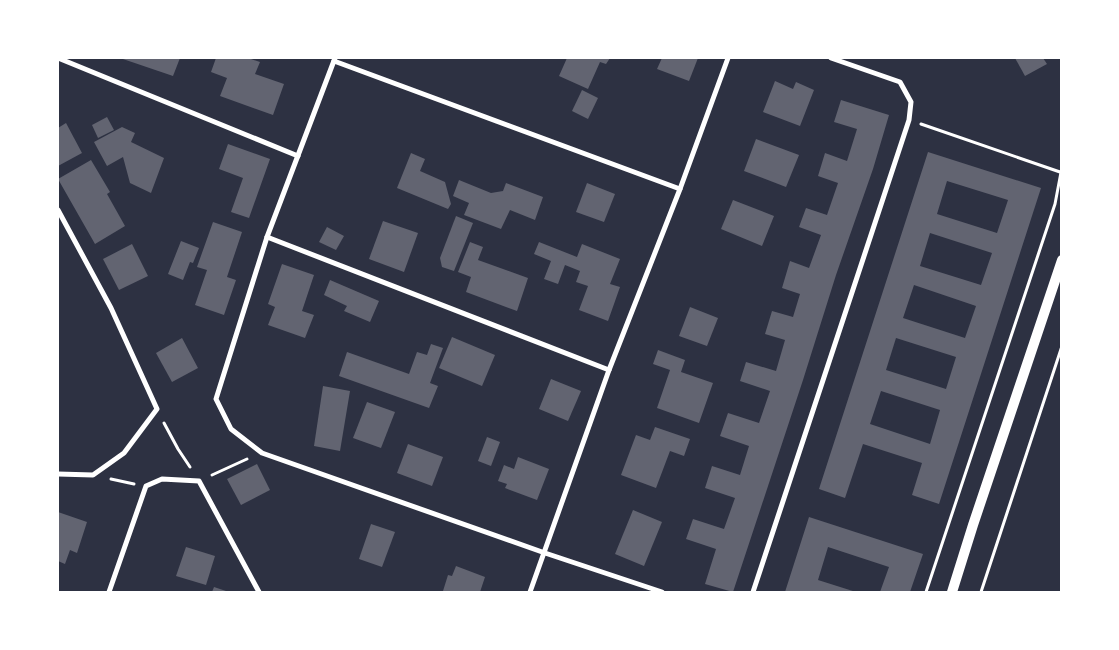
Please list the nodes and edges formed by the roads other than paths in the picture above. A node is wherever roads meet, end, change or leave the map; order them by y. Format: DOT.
graph roads {
  1 [pos="58,58"];
  2 [pos="728,58"];
  3 [pos="831,58"];
  4 [pos="335,59"];
  5 [pos="72,60"];
  6 [pos="298,156"];
  7 [pos="680,189"];
  8 [pos="58,210"];
  9 [pos="267,238"];
  10 [pos="1062,260"];
  11 [pos="609,370"];
  12 [pos="58,474"];
  13 [pos="545,553"];
  14 [pos="109,592"];
  15 [pos="259,592"];
  16 [pos="530,592"];
  17 [pos="662,592"];
  18 [pos="753,592"];
  19 [pos="952,592"];
  1 -- 5 [label="street"];
  2 -- 7 [label="street"];
  3 -- 18 [label="street"];
  4 -- 6 [label="street"];
  4 -- 7 [label="street"];
  5 -- 6 [label="street"];
  6 -- 9 [label="street"];
  7 -- 11 [label="street"];
  8 -- 12 [label="street"];
  9 -- 11 [label="street"];
  9 -- 13 [label="street"];
  10 -- 19 [label="main road"];
  11 -- 13 [label="street"];
  13 -- 16 [label="street"];
  13 -- 17 [label="street"];
  14 -- 15 [label="street"];
}
